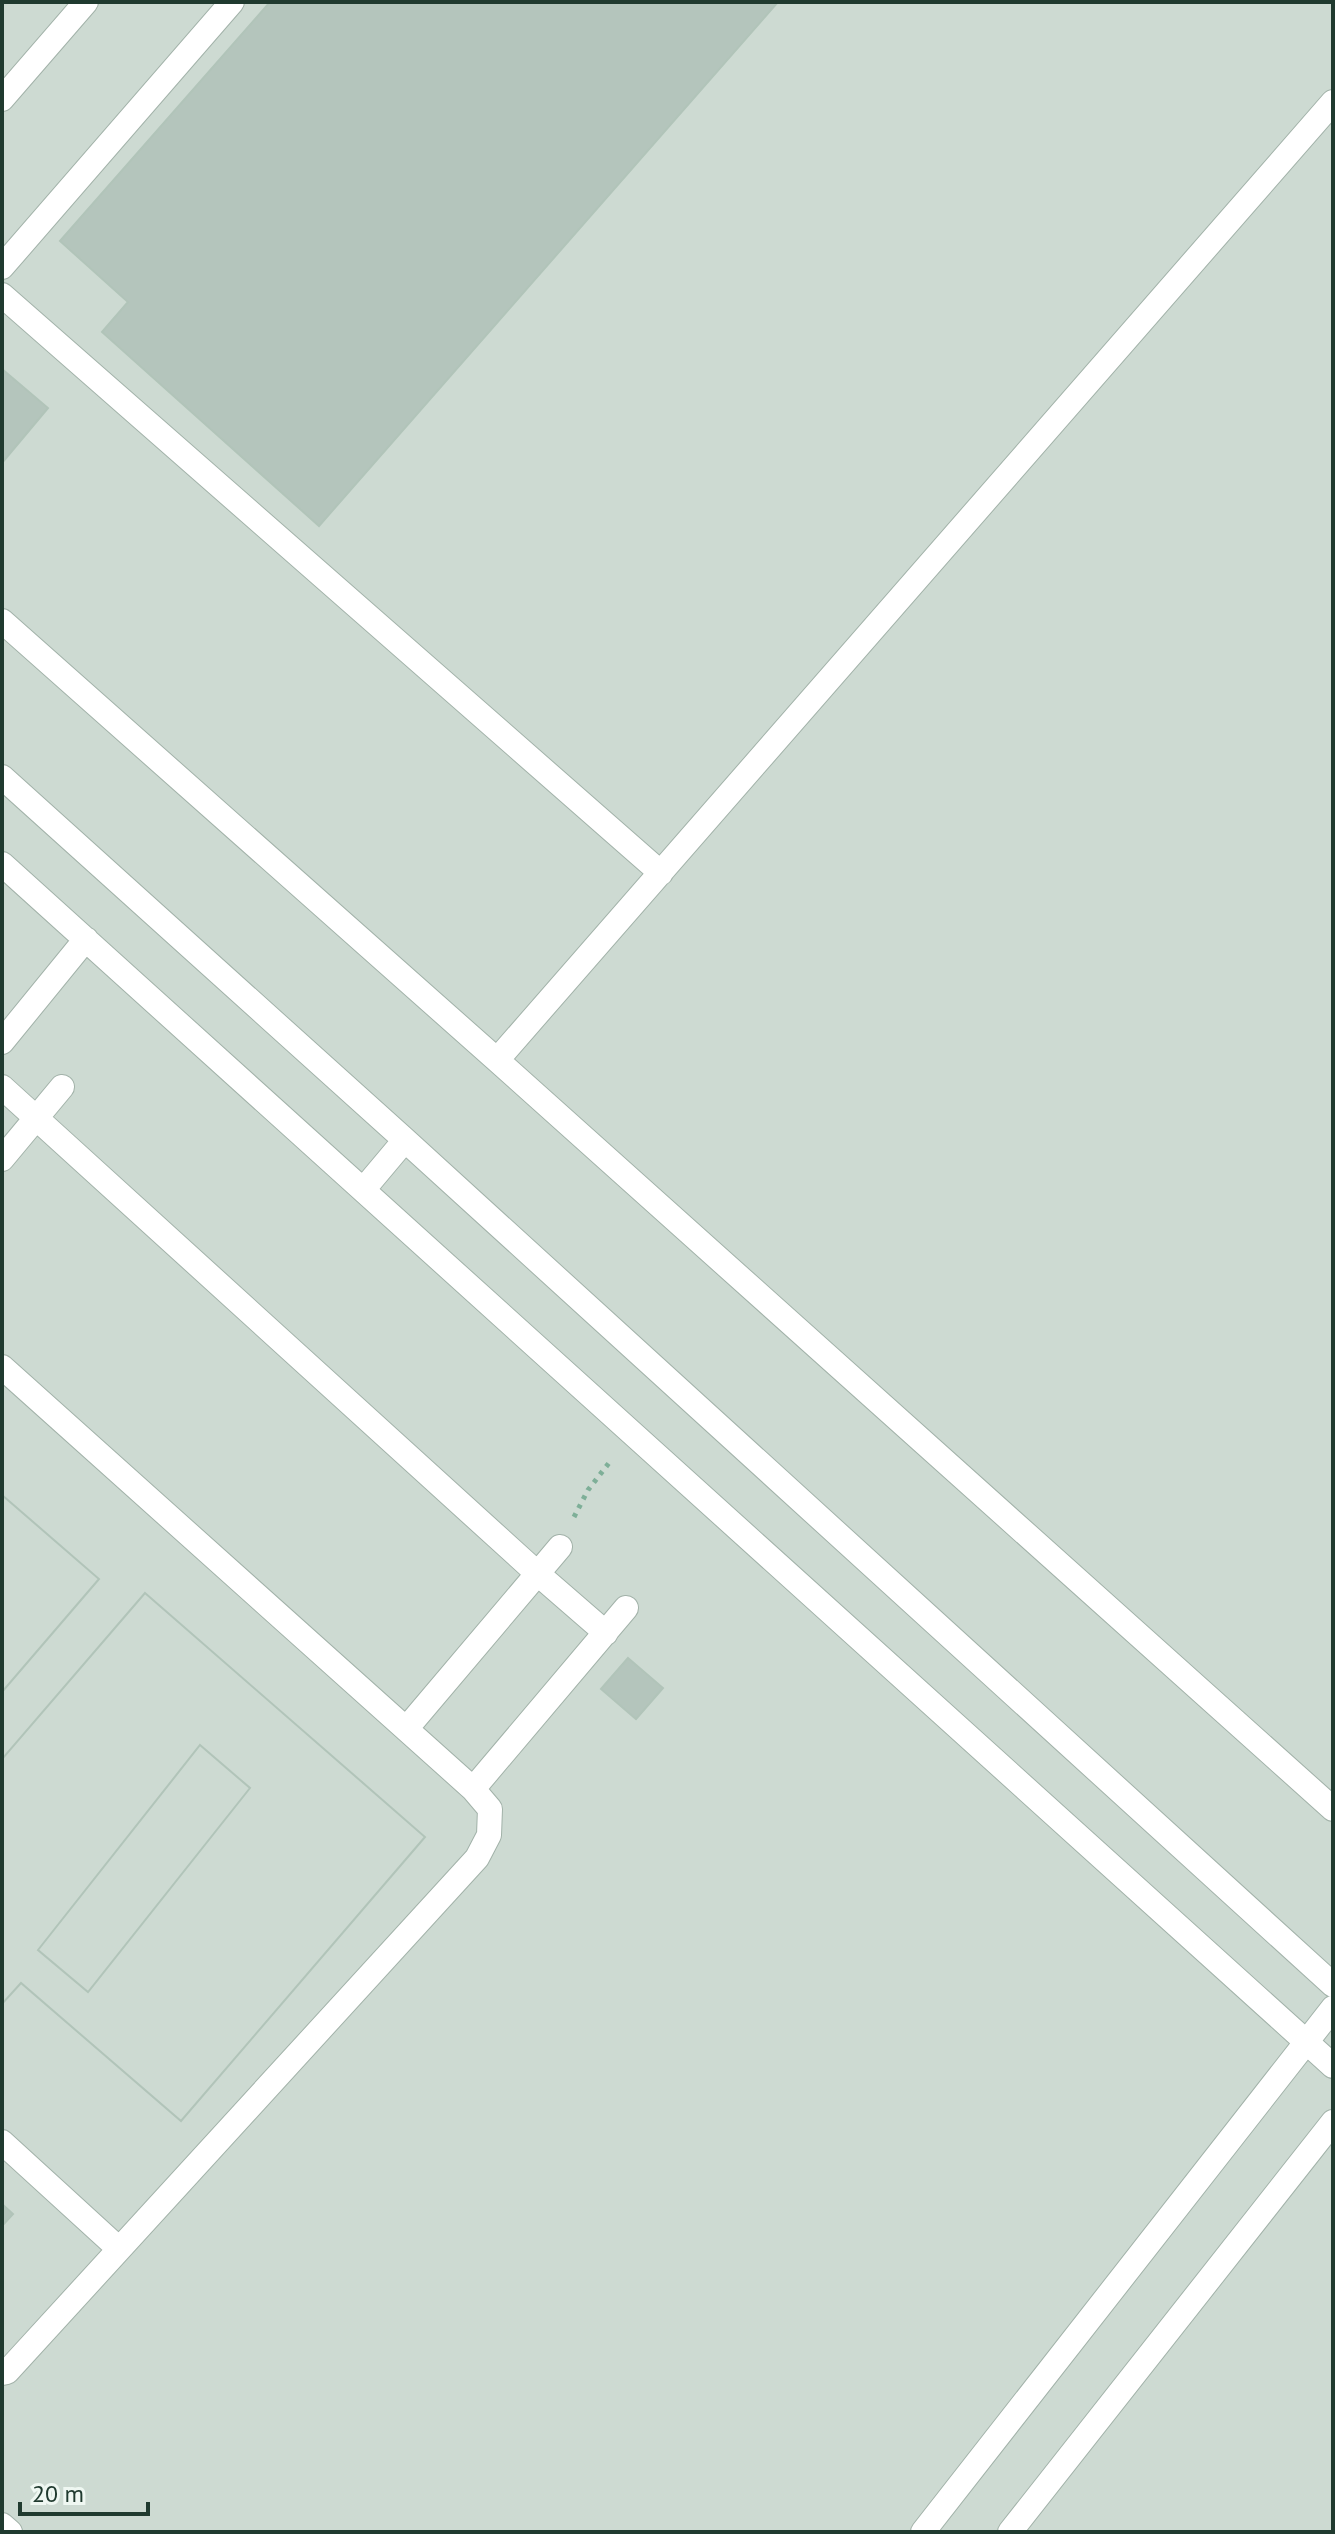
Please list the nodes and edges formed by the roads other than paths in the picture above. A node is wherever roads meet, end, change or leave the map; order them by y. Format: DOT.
graph roads {
  1 [pos="86,2"];
  2 [pos="232,2"];
  3 [pos="2,99"];
  4 [pos="1333,102"];
  5 [pos="2,267"];
  6 [pos="2,295"];
  7 [pos="2,621"];
  8 [pos="2,777"];
  9 [pos="2,864"];
  10 [pos="661,873"];
  11 [pos="86,939"];
  12 [pos="2,1042"];
  13 [pos="497,1060"];
  14 [pos="2,1087"];
  15 [pos="62,1087"];
  16 [pos="36,1118"];
  17 [pos="405,1140"];
  18 [pos="2,1159"];
  19 [pos="363,1190"];
  20 [pos="2,1367"];
  21 [pos="560,1547"];
  22 [pos="538,1574"];
  23 [pos="626,1608"];
  24 [pos="606,1633"];
  25 [pos="406,1729"];
  26 [pos="473,1789"];
  27 [pos="1333,1809"];
  28 [pos="1333,1985"];
  29 [pos="1333,2008"];
  30 [pos="1306,2043"];
  31 [pos="1333,2066"];
  32 [pos="1333,2122"];
  33 [pos="2,2142"];
  34 [pos="118,2248"];
  35 [pos="2,2373"];
  36 [pos="2,2525"];
  37 [pos="10,2532"];
  38 [pos="923,2532"];
  39 [pos="1010,2532"];
  1 -- 3 [label="street"];
  2 -- 5 [label="street"];
  4 -- 10 [label="street"];
  6 -- 10 [label="street"];
  7 -- 13 [label="street"];
  8 -- 17 [label="street"];
  9 -- 11 [label="street"];
  10 -- 13 [label="street"];
  11 -- 12 [label="street"];
  11 -- 19 [label="street"];
  13 -- 27 [label="street"];
  14 -- 16 [label="street"];
  15 -- 16 [label="street"];
  16 -- 18 [label="street"];
  16 -- 22 [label="street"];
  17 -- 19 [label="street"];
  17 -- 28 [label="street"];
  19 -- 30 [label="street"];
  20 -- 25 [label="street"];
  21 -- 22 [label="street"];
  22 -- 24 [label="street"];
  22 -- 25 [label="street"];
  23 -- 24 [label="street"];
  24 -- 26 [label="street"];
  25 -- 26 [label="street"];
  26 -- 34 [label="street"];
  29 -- 30 [label="street"];
  30 -- 31 [label="street"];
  30 -- 38 [label="street"];
  32 -- 39 [label="street"];
  33 -- 34 [label="street"];
  34 -- 35 [label="street"];
  36 -- 37 [label="street"];
}
